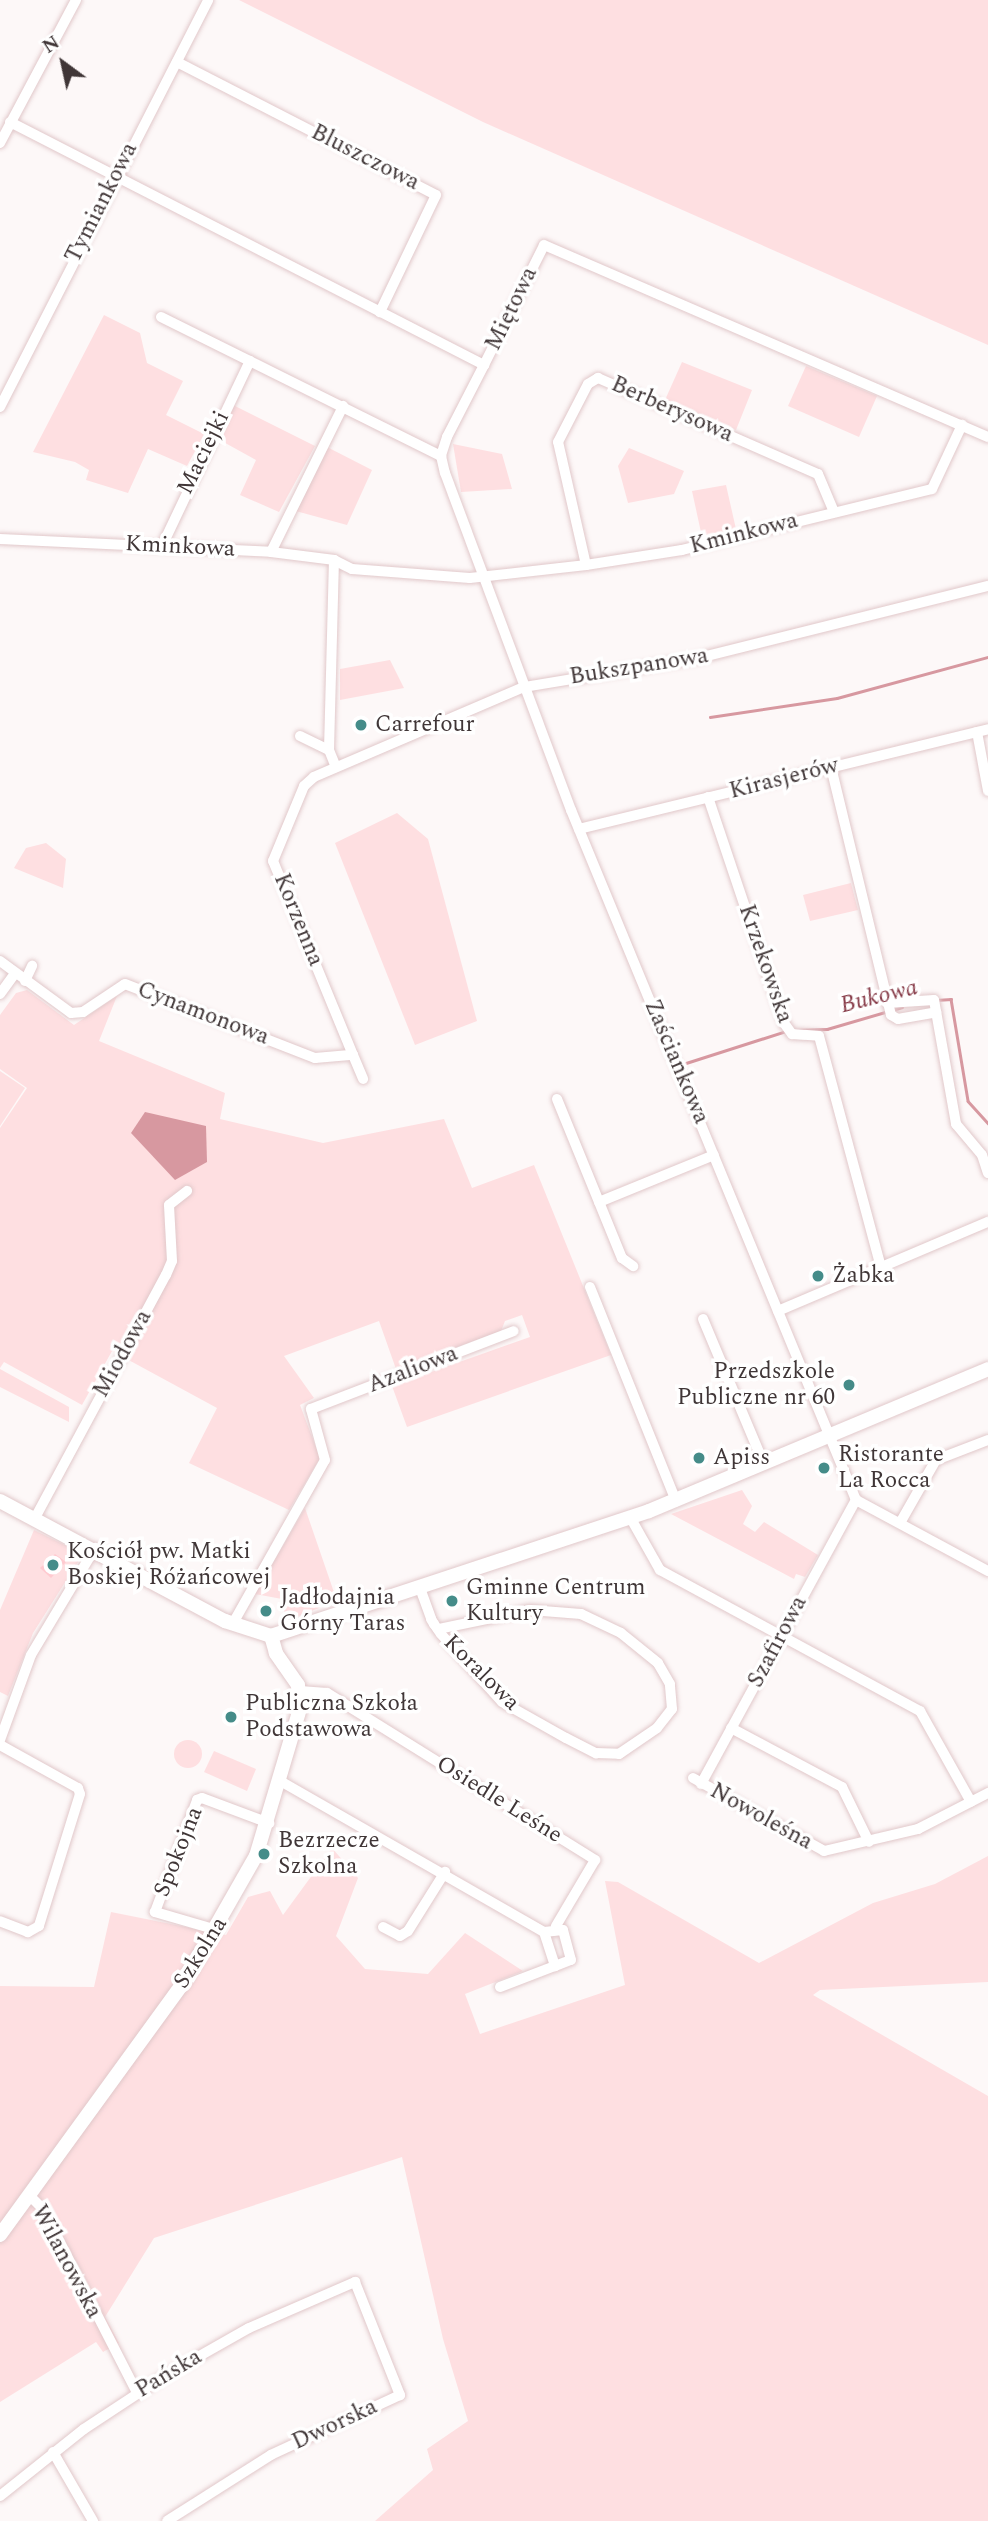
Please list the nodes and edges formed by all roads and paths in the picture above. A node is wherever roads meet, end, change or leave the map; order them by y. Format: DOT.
graph roads {
  1 [pos="76,0"];
  2 [pos="208,0"];
  3 [pos="177,62"];
  4 [pos="10,122"];
  5 [pos="0,143"];
  6 [pos="114,176"];
  7 [pos="380,312"];
  8 [pos="161,317"];
  9 [pos="250,361"];
  10 [pos="484,365"];
  11 [pos="343,406"];
  12 [pos="0,407"];
  13 [pos="962,425"];
  14 [pos="988,437"];
  15 [pos="441,456"];
  16 [pos="834,512"];
  17 [pos="0,539"];
  18 [pos="162,546"];
  19 [pos="271,552"];
  20 [pos="334,560"];
  21 [pos="586,565"];
  22 [pos="483,575"];
  23 [pos="988,586"];
  24 [pos="524,687"];
  25 [pos="988,729"];
  26 [pos="977,732"];
  27 [pos="300,736"];
  28 [pos="328,750"];
  29 [pos="336,767"];
  30 [pos="831,767"];
  31 [pos="304,786"];
  32 [pos="988,791"];
  33 [pos="708,797"];
  34 [pos="579,829"];
  35 [pos="0,961"];
  36 [pos="32,966"];
  37 [pos="15,973"];
  38 [pos="25,981"];
  39 [pos="0,995"];
  40 [pos="887,1003"];
  41 [pos="936,1012"];
  42 [pos="353,1055"];
  43 [pos="363,1079"];
  44 [pos="557,1099"];
  45 [pos="714,1154"];
  46 [pos="988,1173"];
  47 [pos="187,1191"];
  48 [pos="599,1202"];
  49 [pos="988,1222"];
  50 [pos="633,1266"];
  51 [pos="881,1267"];
  52 [pos="590,1287"];
  53 [pos="778,1311"];
  54 [pos="703,1320"];
  55 [pos="514,1331"];
  56 [pos="988,1369"];
  57 [pos="830,1437"];
  58 [pos="988,1440"];
  59 [pos="764,1464"];
  60 [pos="856,1500"];
  61 [pos="0,1501"];
  62 [pos="676,1501"];
  63 [pos="630,1517"];
  64 [pos="35,1518"];
  65 [pos="900,1523"];
  66 [pos="95,1548"];
  67 [pos="988,1571"];
  68 [pos="420,1588"];
  69 [pos="232,1625"];
  70 [pos="456,1627"];
  71 [pos="438,1629"];
  72 [pos="781,1635"];
  73 [pos="271,1636"];
  74 [pos="449,1642"];
  75 [pos="300,1691"];
  76 [pos="732,1728"];
  77 [pos="0,1740"];
  78 [pos="0,1745"];
  79 [pos="697,1781"];
  80 [pos="282,1782"];
  81 [pos="988,1793"];
  82 [pos="971,1802"];
  83 [pos="269,1823"];
  84 [pos="869,1842"];
  85 [pos="446,1872"];
  86 [pos="0,1921"];
  87 [pos="383,1927"];
  88 [pos="556,1927"];
  89 [pos="217,1930"];
  90 [pos="544,1932"];
  91 [pos="555,1966"];
  92 [pos="500,1987"];
  93 [pos="30,2196"];
  94 [pos="0,2235"];
  95 [pos="355,2282"];
  96 [pos="137,2393"];
  97 [pos="54,2452"];
  98 [pos="0,2496"];
  99 [pos="93,2521"];
  100 [pos="167,2521"];
  1 -- 4 [label="street"];
  2 -- 3 [label="street, Tymiankowa"];
  3 -- 6 [label="street, Tymiankowa"];
  3 -- 7 [label="street, Bluszczowa"];
  4 -- 5 [label="street"];
  4 -- 6 [label="street, Miętowa"];
  6 -- 7 [label="street, Miętowa"];
  6 -- 12 [label="street, Tymiankowa"];
  7 -- 10 [label="street, Miętowa"];
  8 -- 9 [label="street"];
  9 -- 11 [label="street"];
  9 -- 18 [label="street, Maciejki"];
  10 -- 13 [label="street, Miętowa"];
  10 -- 15 [label="street"];
  11 -- 15 [label="street"];
  11 -- 19 [label="street"];
  13 -- 14 [label="street, Miętowa"];
  13 -- 16 [label="street, Kminkowa"];
  15 -- 22 [label="street"];
  16 -- 21 [label="street, Kminkowa"];
  16 -- 21 [label="street, Berberysowa"];
  17 -- 18 [label="street, Kminkowa"];
  18 -- 19 [label="street, Kminkowa"];
  19 -- 20 [label="street, Kminkowa"];
  20 -- 22 [label="street, Kminkowa"];
  20 -- 28 [label="street"];
  21 -- 22 [label="street, Kminkowa"];
  22 -- 24 [label="street"];
  23 -- 24 [label="street, Bukszpanowa"];
  24 -- 29 [label="street, Bukszpanowa"];
  24 -- 34 [label="street, Zaściankowa"];
  25 -- 26 [label="street, Kirasjerów"];
  26 -- 30 [label="street, Kirasjerów"];
  26 -- 32 [label="street"];
  27 -- 28 [label="street"];
  28 -- 29 [label="street"];
  29 -- 31 [label="street, Bukszpanowa"];
  30 -- 33 [label="street, Kirasjerów"];
  30 -- 40 [label="street"];
  31 -- 42 [label="street, Korzenna"];
  33 -- 34 [label="street, Kirasjerów"];
  33 -- 51 [label="street, Krzekowska"];
  34 -- 45 [label="street, Zaściankowa"];
  35 -- 37 [label="street, Cynamonowa"];
  36 -- 38 [label="street"];
  37 -- 38 [label="street, Cynamonowa"];
  37 -- 39 [label="street"];
  38 -- 42 [label="street, Cynamonowa"];
  40 -- 41 [label="street"];
  40 -- 41 [label="street"];
  41 -- 46 [label="street"];
  42 -- 43 [label="street, Korzenna"];
  44 -- 48 [label="street"];
  45 -- 48 [label="street"];
  45 -- 53 [label="street, Zaściankowa"];
  47 -- 64 [label="street, Miodowa"];
  48 -- 50 [label="street"];
  49 -- 51 [label="street"];
  51 -- 53 [label="street"];
  52 -- 62 [label="street"];
  53 -- 57 [label="street, Zaściankowa"];
  54 -- 59 [label="street"];
  55 -- 69 [label="street, Azaliowa"];
  56 -- 57 [label="street"];
  57 -- 59 [label="street"];
  57 -- 60 [label="street, Zaściankowa"];
  58 -- 65 [label="street"];
  59 -- 62 [label="street"];
  60 -- 65 [label="street"];
  60 -- 72 [label="street, Szafirowa"];
  61 -- 64 [label="street"];
  62 -- 63 [label="street"];
  63 -- 68 [label="street"];
  63 -- 72 [label="street"];
  64 -- 66 [label="street"];
  65 -- 67 [label="street"];
  66 -- 69 [label="street"];
  66 -- 77 [label="street"];
  68 -- 71 [label="street"];
  68 -- 73 [label="street"];
  69 -- 73 [label="street"];
  70 -- 71 [label="street, Koralowa"];
  70 -- 74 [label="street"];
  70 -- 74 [label="street, Koralowa"];
  71 -- 74 [label="street, Koralowa"];
  72 -- 76 [label="street, Szafirowa"];
  72 -- 82 [label="street"];
  73 -- 75 [label="street"];
  75 -- 80 [label="street, Szkolna"];
  75 -- 88 [label="street, Osiedle Leśne"];
  76 -- 79 [label="street, Szafirowa"];
  76 -- 84 [label="street"];
  78 -- 86 [label="street"];
  79 -- 84 [label="street, Nowoleśna"];
  80 -- 83 [label="street, Szkolna"];
  80 -- 85 [label="street"];
  81 -- 82 [label="street, Nowoleśna"];
  82 -- 84 [label="street, Nowoleśna"];
  83 -- 89 [label="street, Szkolna"];
  83 -- 89 [label="street, Spokojna"];
  85 -- 87 [label="street"];
  85 -- 90 [label="street"];
  88 -- 90 [label="street"];
  88 -- 91 [label="street"];
  89 -- 93 [label="street, Szkolna"];
  90 -- 91 [label="street"];
  91 -- 92 [label="street"];
  93 -- 94 [label="street, Szkolna"];
  93 -- 96 [label="street, Wilanowska"];
  95 -- 96 [label="street, Pańska"];
  95 -- 100 [label="street, Dworska"];
  96 -- 97 [label="street, Pańska"];
  97 -- 98 [label="street, Pańska"];
  97 -- 99 [label="street"];
}
